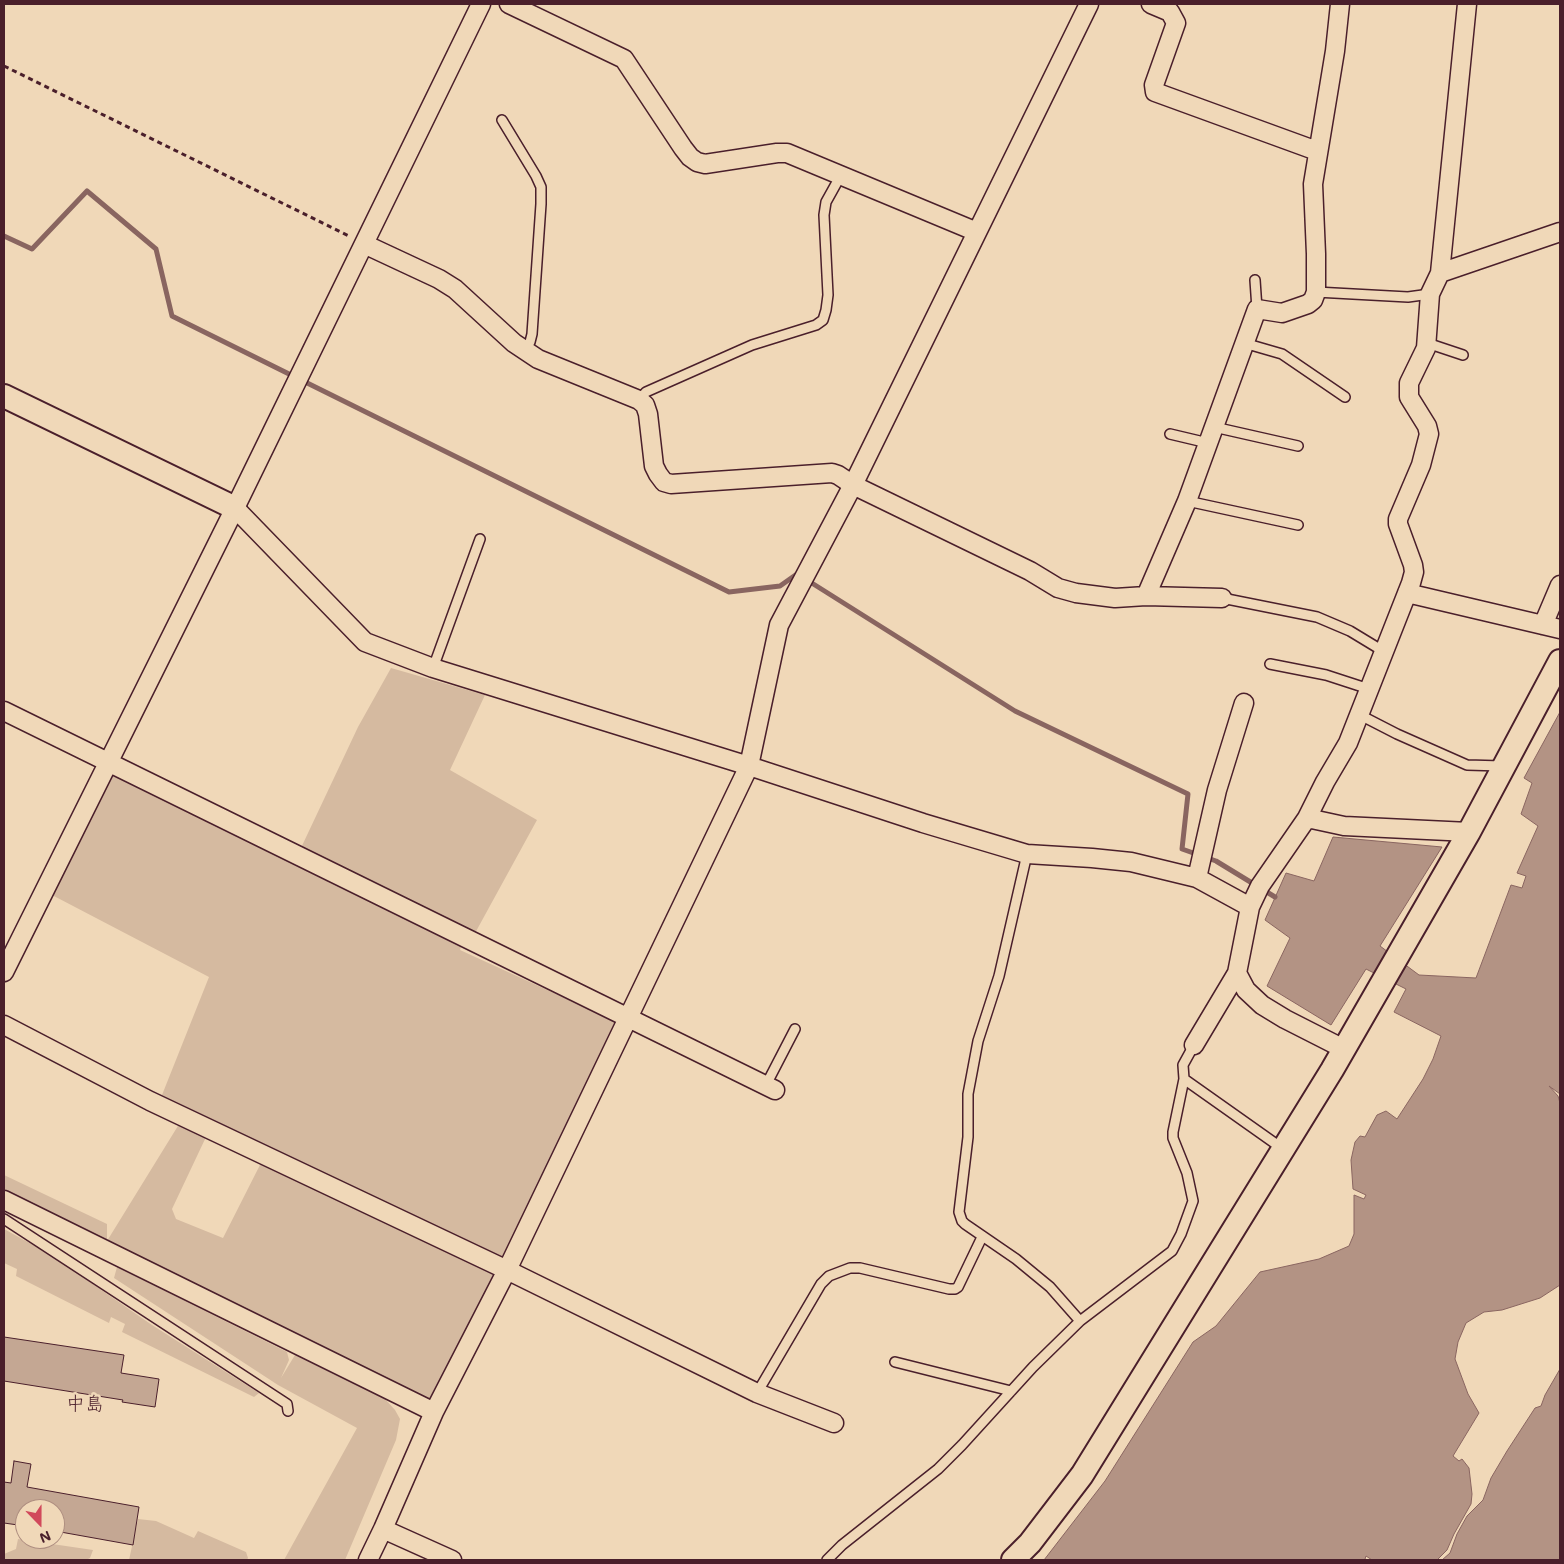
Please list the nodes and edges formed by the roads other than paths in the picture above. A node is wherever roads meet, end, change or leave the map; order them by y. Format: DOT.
graph roads {
  1 [pos="481,4"];
  2 [pos="509,4"];
  3 [pos="1089,4"];
  4 [pos="1150,4"];
  5 [pos="1340,4"];
  6 [pos="1467,4"];
  7 [pos="502,120"];
  8 [pos="1317,150"];
  9 [pos="841,175"];
  10 [pos="977,232"];
  11 [pos="1560,232"];
  12 [pos="364,244"];
  13 [pos="1440,273"];
  14 [pos="1255,280"];
  15 [pos="1316,292"];
  16 [pos="1430,294"];
  17 [pos="1257,309"];
  18 [pos="1244,343"];
  19 [pos="1427,343"];
  20 [pos="523,350"];
  21 [pos="1463,355"];
  22 [pos="4,396"];
  23 [pos="1345,397"];
  24 [pos="639,400"];
  25 [pos="1170,434"];
  26 [pos="1211,435"];
  27 [pos="1298,446"];
  28 [pos="853,485"];
  29 [pos="1187,501"];
  30 [pos="234,508"];
  31 [pos="1298,525"];
  32 [pos="480,539"];
  33 [pos="1560,585"];
  34 [pos="1407,593"];
  35 [pos="1146,596"];
  36 [pos="1222,598"];
  37 [pos="1552,627"];
  38 [pos="1383,651"];
  39 [pos="1560,662"];
  40 [pos="1270,664"];
  41 [pos="433,668"];
  42 [pos="1369,689"];
  43 [pos="1244,703"];
  44 [pos="4,711"];
  45 [pos="1360,715"];
  46 [pos="108,762"];
  47 [pos="749,766"];
  48 [pos="1504,767"];
  49 [pos="1307,818"];
  50 [pos="1469,832"];
  51 [pos="1027,854"];
  52 [pos="1197,878"];
  53 [pos="1250,907"];
  54 [pos="4,972"];
  55 [pos="1237,972"];
  56 [pos="628,1016"];
  57 [pos="4,1025"];
  58 [pos="795,1029"];
  59 [pos="1194,1045"];
  60 [pos="1344,1049"];
  61 [pos="1184,1079"];
  62 [pos="771,1087"];
  63 [pos="1283,1149"];
  64 [pos="4,1200"];
  65 [pos="4,1219"];
  66 [pos="982,1237"];
  67 [pos="508,1270"];
  68 [pos="1080,1321"];
  69 [pos="895,1362"];
  70 [pos="1011,1391"];
  71 [pos="757,1393"];
  72 [pos="288,1411"];
  73 [pos="434,1412"];
  74 [pos="834,1423"];
  75 [pos="383,1529"];
  76 [pos="368,1560"];
  77 [pos="452,1560"];
  78 [pos="827,1560"];
  79 [pos="1013,1560"];
  1 -- 12 [label="street"];
  2 -- 9 [label="street"];
  3 -- 10 [label="street"];
  4 -- 8 [label="street"];
  5 -- 8 [label="street"];
  6 -- 13 [label="street"];
  7 -- 20 [label="lane"];
  8 -- 15 [label="street"];
  9 -- 10 [label="street"];
  9 -- 24 [label="lane"];
  10 -- 28 [label="street"];
  11 -- 13 [label="street"];
  12 -- 20 [label="street"];
  12 -- 30 [label="street"];
  13 -- 16 [label="street"];
  14 -- 17 [label="lane"];
  15 -- 16 [label="lane"];
  15 -- 17 [label="street"];
  16 -- 19 [label="street"];
  17 -- 18 [label="street"];
  18 -- 23 [label="lane"];
  18 -- 26 [label="street"];
  19 -- 21 [label="lane"];
  19 -- 34 [label="street"];
  20 -- 24 [label="street"];
  22 -- 30 [label="street"];
  24 -- 28 [label="street"];
  25 -- 26 [label="lane"];
  26 -- 27 [label="lane"];
  26 -- 29 [label="street"];
  28 -- 35 [label="street"];
  28 -- 47 [label="street"];
  29 -- 31 [label="lane"];
  29 -- 35 [label="street"];
  30 -- 41 [label="street"];
  30 -- 46 [label="street"];
  32 -- 41 [label="lane"];
  33 -- 37 [label="street"];
  34 -- 37 [label="street"];
  34 -- 38 [label="street"];
  35 -- 36 [label="street"];
  36 -- 38 [label="lane"];
  38 -- 42 [label="street"];
  39 -- 48 [label="street"];
  40 -- 42 [label="lane"];
  41 -- 47 [label="street"];
  42 -- 45 [label="street"];
  43 -- 52 [label="street"];
  44 -- 46 [label="street"];
  45 -- 48 [label="lane"];
  45 -- 49 [label="street"];
  46 -- 54 [label="street"];
  46 -- 56 [label="street"];
  47 -- 51 [label="street"];
  47 -- 56 [label="street"];
  48 -- 50 [label="street"];
  49 -- 50 [label="street"];
  49 -- 53 [label="street"];
  50 -- 60 [label="street"];
  51 -- 52 [label="street"];
  51 -- 66 [label="lane"];
  52 -- 53 [label="street"];
  53 -- 55 [label="street"];
  55 -- 59 [label="street"];
  55 -- 60 [label="street"];
  56 -- 62 [label="street"];
  56 -- 67 [label="street"];
  57 -- 67 [label="street"];
  58 -- 62 [label="lane"];
  59 -- 61 [label="lane"];
  60 -- 63 [label="street"];
  61 -- 63 [label="lane"];
  61 -- 68 [label="lane"];
  63 -- 79 [label="street"];
  64 -- 73 [label="street"];
  65 -- 72 [label="lane"];
  66 -- 68 [label="lane"];
  66 -- 71 [label="lane"];
  67 -- 71 [label="street"];
  67 -- 73 [label="street"];
  68 -- 70 [label="lane"];
  69 -- 70 [label="lane"];
  70 -- 78 [label="lane"];
  71 -- 74 [label="street"];
  73 -- 75 [label="street"];
  75 -- 76 [label="street"];
  75 -- 77 [label="street"];
}
